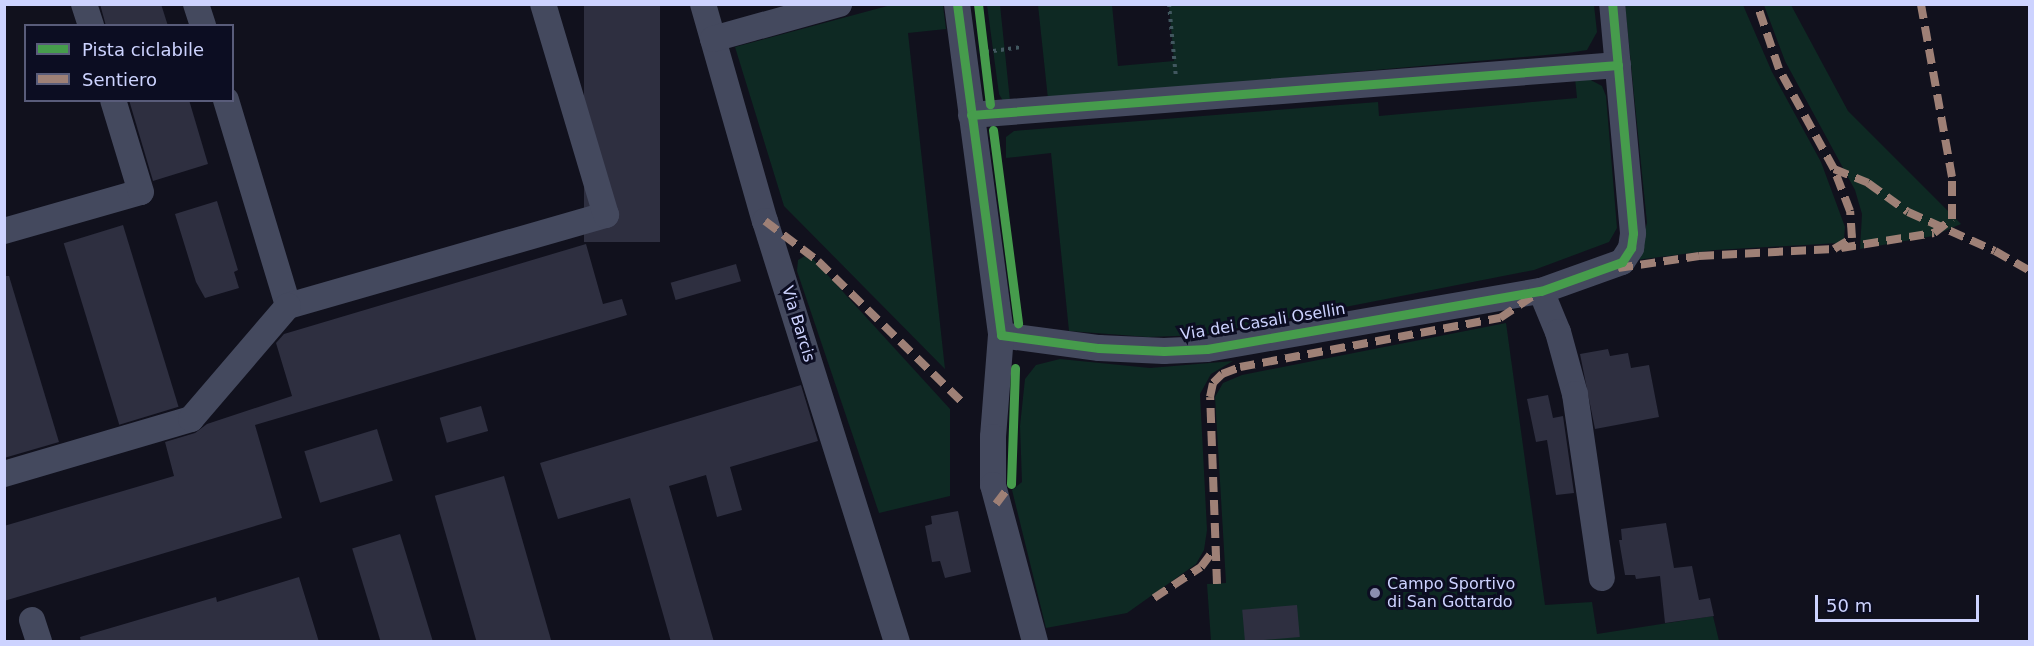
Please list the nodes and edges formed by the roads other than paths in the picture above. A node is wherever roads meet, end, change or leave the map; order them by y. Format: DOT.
graph roads {
  1 [pos="84,4"];
  2 [pos="196,4"];
  3 [pos="543,4"];
  4 [pos="703,4"];
  5 [pos="957,4"];
  6 [pos="1612,4"];
  7 [pos="831,6"];
  8 [pos="90,24"];
  9 [pos="202,24"];
  10 [pos="713,39"];
  11 [pos="1618,64"];
  12 [pos="114,102"];
  13 [pos="227,102"];
  14 [pos="971,115"];
  15 [pos="4,231"];
  16 [pos="1541,291"];
  17 [pos="288,306"];
  18 [pos="1000,335"];
  19 [pos="4,474"];
  20 [pos="1602,578"];
  21 [pos="897,642"];
  22 [pos="1035,642"];
  1 -- 8 [label="street"];
  2 -- 9 [label="street"];
  3 -- 17 [label="street"];
  4 -- 10 [label="street, Via Barcis"];
  5 -- 14 [label="street"];
  6 -- 11 [label="street"];
  7 -- 10 [label="street"];
  10 -- 21 [label="street, Via Barcis"];
  11 -- 14 [label="street"];
  11 -- 16 [label="street, Via dei Casali Osellin"];
  12 -- 15 [label="street"];
  13 -- 17 [label="street"];
  14 -- 18 [label="street"];
  16 -- 18 [label="street, Via dei Casali Osellin"];
  16 -- 20 [label="street"];
  17 -- 19 [label="street"];
  18 -- 22 [label="street"];
}
